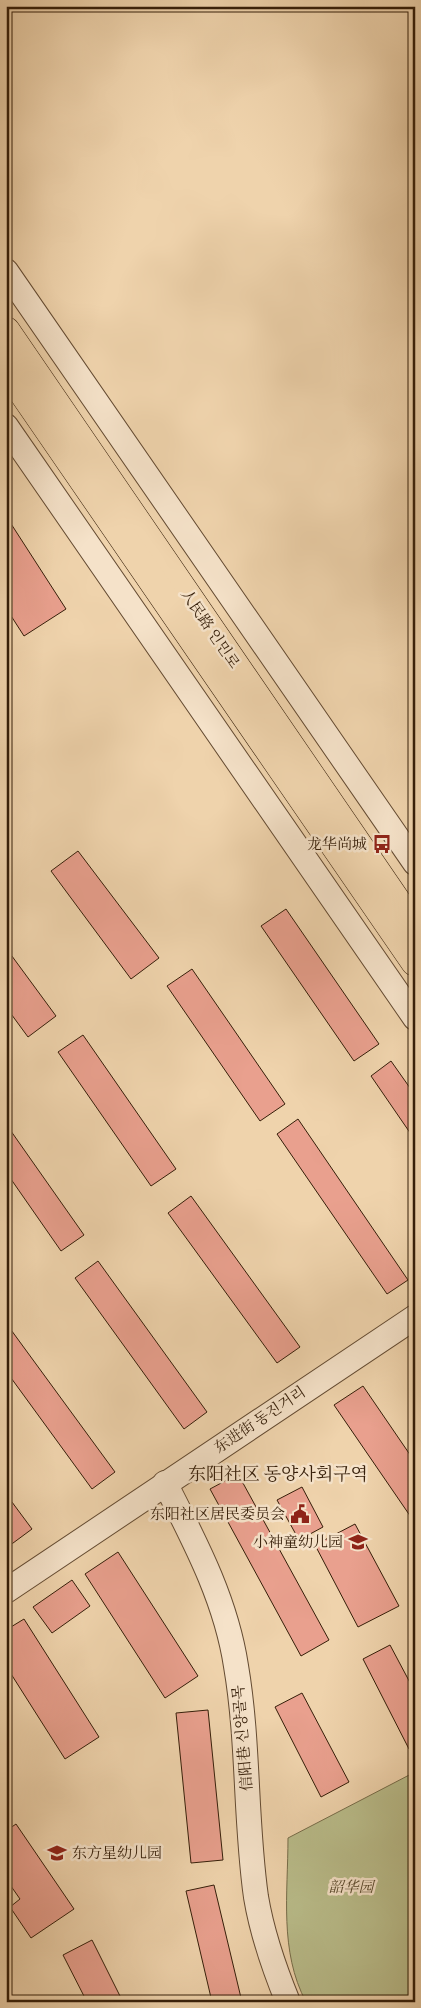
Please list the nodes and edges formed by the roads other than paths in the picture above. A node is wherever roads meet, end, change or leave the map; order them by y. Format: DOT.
graph roads {
  1 [pos="6,270"];
  2 [pos="6,331"];
  3 [pos="6,368"];
  4 [pos="6,426"];
  5 [pos="415,863"];
  6 [pos="415,928"];
  7 [pos="415,962"];
  8 [pos="415,1018"];
  9 [pos="415,1317"];
  10 [pos="166,1483"];
  11 [pos="6,1591"];
  12 [pos="288,2002"];
  1 -- 5 [label="street"];
  2 -- 6 [label="main road, 人民路 인민로"];
  3 -- 7 [label="main road, 人民路 인민로"];
  4 -- 8 [label="street"];
  9 -- 10 [label="street, 东进街 동진거리"];
  10 -- 11 [label="street, 东进街 동진거리"];
  10 -- 12 [label="street, 信阳巷 신양골목"];
}
